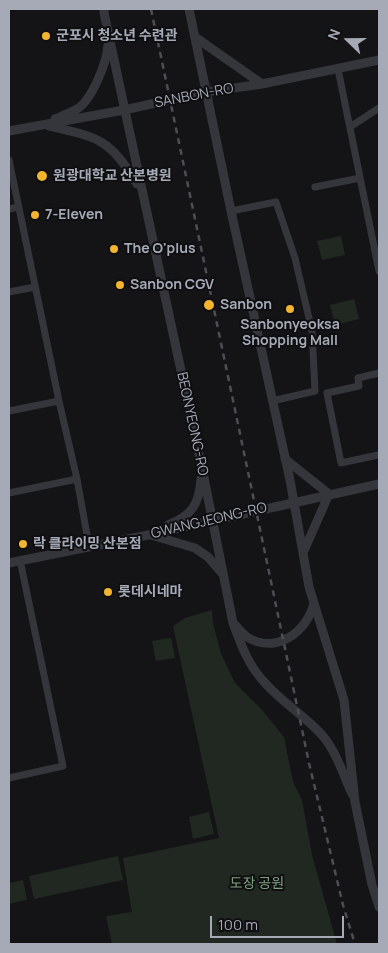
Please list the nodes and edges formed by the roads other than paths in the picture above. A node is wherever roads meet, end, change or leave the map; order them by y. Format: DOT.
graph roads {
  1 [pos="189,9"];
  2 [pos="104,10"];
  3 [pos="109,37"];
  4 [pos="195,37"];
  5 [pos="379,60"];
  6 [pos="338,69"];
  7 [pos="262,84"];
  8 [pos="206,92"];
  9 [pos="379,108"];
  10 [pos="124,110"];
  11 [pos="44,125"];
  12 [pos="350,127"];
  13 [pos="9,131"];
  14 [pos="9,160"];
  15 [pos="360,178"];
  16 [pos="315,187"];
  17 [pos="141,191"];
  18 [pos="18,207"];
  19 [pos="9,209"];
  20 [pos="231,211"];
  21 [pos="379,270"];
  22 [pos="35,286"];
  23 [pos="9,292"];
  24 [pos="379,374"];
  25 [pos="59,400"];
  26 [pos="272,400"];
  27 [pos="9,411"];
  28 [pos="378,455"];
  29 [pos="285,459"];
  30 [pos="202,468"];
  31 [pos="77,479"];
  32 [pos="379,484"];
  33 [pos="9,493"];
  34 [pos="329,494"];
  35 [pos="294,502"];
  36 [pos="212,520"];
  37 [pos="148,535"];
  38 [pos="89,546"];
  39 [pos="303,553"];
  40 [pos="20,560"];
  41 [pos="9,563"];
  42 [pos="222,574"];
  43 [pos="314,602"];
  44 [pos="233,623"];
  45 [pos="9,778"];
  46 [pos="355,802"];
  47 [pos="379,907"];
  1 -- 4 [label="street, BEONYEONG-RO"];
  2 -- 3 [label="street, BEONYEONG-RO"];
  3 -- 10 [label="street, BEONYEONG-RO"];
  3 -- 11 [label="street"];
  4 -- 7 [label="street"];
  4 -- 8 [label="street, BEONYEONG-RO"];
  5 -- 6 [label="street, SANBON-RO"];
  6 -- 7 [label="street, SANBON-RO"];
  6 -- 12 [label="street"];
  7 -- 8 [label="street, SANBON-RO"];
  8 -- 10 [label="street, SANBON-RO"];
  8 -- 20 [label="street, BEONYEONG-RO"];
  9 -- 12 [label="street"];
  10 -- 11 [label="street, SANBON-RO"];
  10 -- 17 [label="street, BEONYEONG-RO"];
  11 -- 13 [label="street, SANBON-RO"];
  11 -- 17 [label="street"];
  12 -- 15 [label="street"];
  14 -- 18 [label="street"];
  15 -- 16 [label="street"];
  15 -- 21 [label="street"];
  17 -- 30 [label="street, BEONYEONG-RO"];
  18 -- 19 [label="street"];
  18 -- 22 [label="street"];
  20 -- 26 [label="street, BEONYEONG-RO"];
  20 -- 26 [label="street"];
  22 -- 23 [label="street"];
  22 -- 25 [label="street"];
  24 -- 28 [label="street"];
  25 -- 27 [label="street"];
  25 -- 31 [label="street"];
  26 -- 29 [label="street, BEONYEONG-RO"];
  29 -- 34 [label="street"];
  29 -- 35 [label="street, BEONYEONG-RO"];
  30 -- 36 [label="street, BEONYEONG-RO"];
  30 -- 37 [label="street"];
  31 -- 33 [label="street"];
  31 -- 38 [label="street"];
  32 -- 34 [label="street, GWANGJEONG-RO"];
  34 -- 35 [label="street, GWANGJEONG-RO"];
  34 -- 39 [label="street"];
  35 -- 36 [label="street, GWANGJEONG-RO"];
  35 -- 39 [label="street, BEONYEONG-RO"];
  36 -- 37 [label="street, GWANGJEONG-RO"];
  36 -- 42 [label="street, BEONYEONG-RO"];
  37 -- 38 [label="street, GWANGJEONG-RO"];
  37 -- 42 [label="street"];
  38 -- 40 [label="street, GWANGJEONG-RO"];
  39 -- 43 [label="street, BEONYEONG-RO"];
  40 -- 41 [label="street, GWANGJEONG-RO"];
  40 -- 45 [label="street"];
  42 -- 44 [label="street, BEONYEONG-RO"];
  43 -- 44 [label="street"];
  43 -- 46 [label="street, BEONYEONG-RO"];
  44 -- 46 [label="street, BEONYEONG-RO"];
  46 -- 47 [label="street, BEONYEONG-RO"];
}
